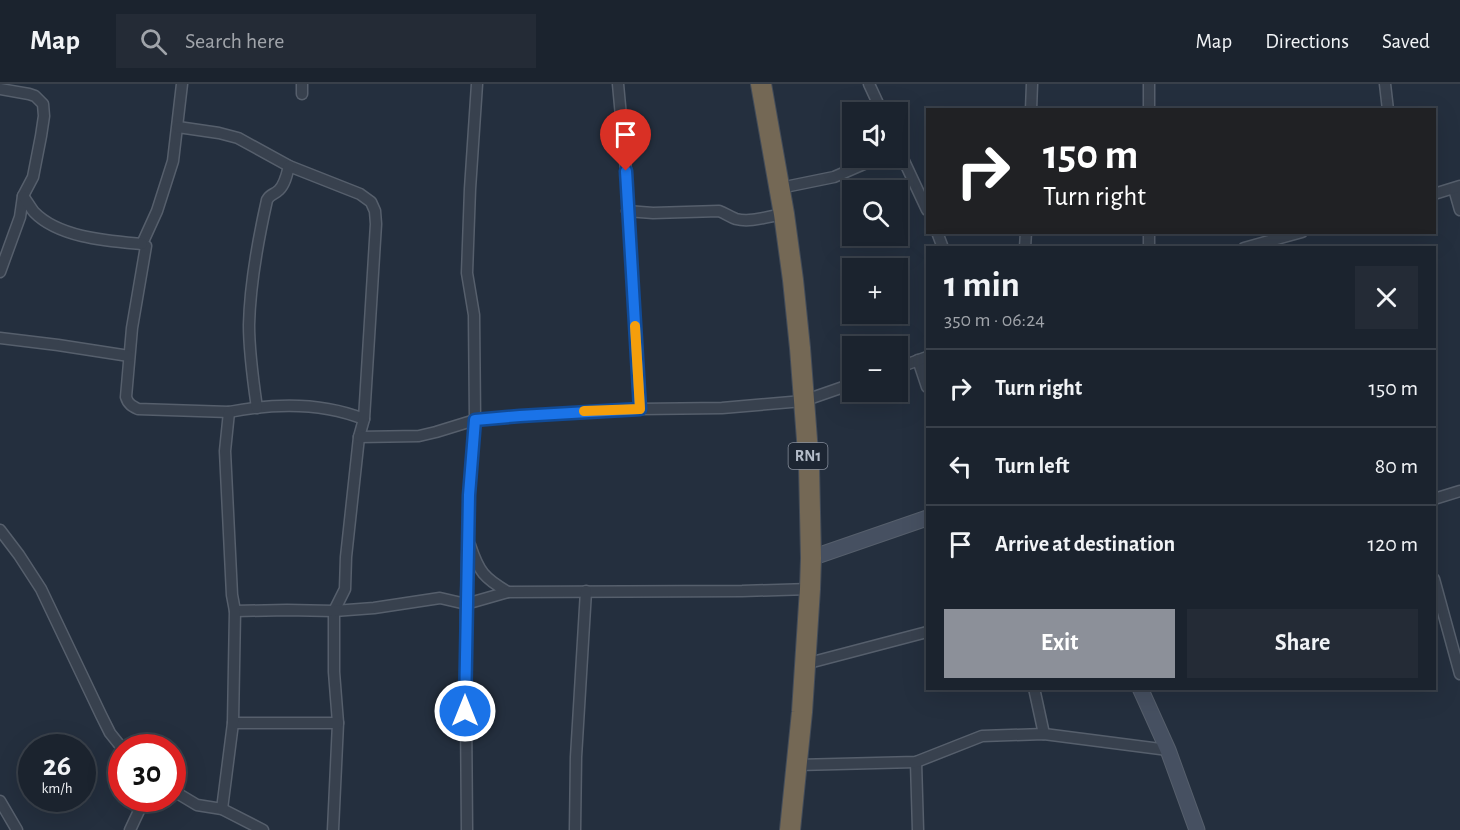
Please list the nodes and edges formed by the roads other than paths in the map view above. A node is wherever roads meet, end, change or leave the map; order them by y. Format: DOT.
graph roads {
  1 [pos="182,84"];
  2 [pos="477,84"];
  3 [pos="618,84"];
  4 [pos="761,84"];
  5 [pos="869,84"];
  6 [pos="1032,84"];
  7 [pos="1149,84"];
  8 [pos="1385,84"];
  9 [pos="0,89"];
  10 [pos="877,102"];
  11 [pos="1032,108"];
  12 [pos="1149,108"];
  13 [pos="1388,108"];
  14 [pos="178,127"];
  15 [pos="290,166"];
  16 [pos="855,168"];
  17 [pos="907,168"];
  18 [pos="780,188"];
  19 [pos="1457,188"];
  20 [pos="1436,193"];
  21 [pos="23,196"];
  22 [pos="926,208"];
  23 [pos="1460,210"];
  24 [pos="627,211"];
  25 [pos="784,214"];
  26 [pos="1295,234"];
  27 [pos="142,244"];
  28 [pos="1251,246"];
  29 [pos="0,272"];
  30 [pos="0,338"];
  31 [pos="129,356"];
  32 [pos="922,358"];
  33 [pos="908,364"];
  34 [pos="926,381"];
  35 [pos="842,387"];
  36 [pos="803,401"];
  37 [pos="256,408"];
  38 [pos="640,409"];
  39 [pos="229,412"];
  40 [pos="364,419"];
  41 [pos="475,420"];
  42 [pos="358,437"];
  43 [pos="1460,491"];
  44 [pos="1436,498"];
  45 [pos="926,518"];
  46 [pos="0,530"];
  47 [pos="468,538"];
  48 [pos="811,558"];
  49 [pos="1436,586"];
  50 [pos="810,589"];
  51 [pos="585,591"];
  52 [pos="508,592"];
  53 [pos="466,604"];
  54 [pos="235,611"];
  55 [pos="334,611"];
  56 [pos="926,632"];
  57 [pos="805,664"];
  58 [pos="1460,674"];
  59 [pos="1034,690"];
  60 [pos="1141,690"];
  61 [pos="233,723"];
  62 [pos="338,723"];
  63 [pos="111,734"];
  64 [pos="1044,734"];
  65 [pos="1168,750"];
  66 [pos="916,762"];
  67 [pos="796,765"];
  68 [pos="186,798"];
  69 [pos="0,801"];
  70 [pos="222,809"];
  71 [pos="138,812"];
  72 [pos="17,830"];
  73 [pos="130,830"];
  74 [pos="263,830"];
  75 [pos="333,830"];
  76 [pos="467,830"];
  77 [pos="575,830"];
  78 [pos="790,830"];
  79 [pos="918,830"];
  80 [pos="1197,830"];
  1 -- 14 [label="street"];
  2 -- 41 [label="street"];
  3 -- 24 [label="street"];
  4 -- 18 [label="highway, RN1"];
  5 -- 10 [label="street"];
  6 -- 11 [label="street"];
  7 -- 12 [label="street"];
  8 -- 13 [label="street"];
  9 -- 21 [label="street"];
  14 -- 15 [label="street"];
  14 -- 27 [label="street"];
  15 -- 37 [label="street"];
  15 -- 40 [label="street"];
  16 -- 18 [label="street"];
  17 -- 22 [label="street"];
  18 -- 25 [label="highway, RN1"];
  19 -- 20 [label="street"];
  19 -- 23 [label="street"];
  21 -- 27 [label="street"];
  21 -- 29 [label="street"];
  24 -- 25 [label="street"];
  24 -- 38 [label="street"];
  25 -- 36 [label="highway, RN1"];
  26 -- 28 [label="street"];
  27 -- 31 [label="street"];
  30 -- 31 [label="street"];
  31 -- 39 [label="street"];
  32 -- 33 [label="street"];
  32 -- 34 [label="street"];
  35 -- 36 [label="street"];
  36 -- 38 [label="street"];
  36 -- 48 [label="highway, RN1"];
  37 -- 39 [label="street"];
  37 -- 40 [label="street"];
  38 -- 41 [label="street"];
  39 -- 54 [label="street"];
  40 -- 42 [label="street"];
  41 -- 42 [label="street"];
  41 -- 47 [label="street"];
  42 -- 55 [label="street"];
  43 -- 44 [label="street"];
  45 -- 48 [label="street"];
  46 -- 63 [label="street"];
  47 -- 52 [label="street"];
  47 -- 53 [label="street"];
  48 -- 50 [label="highway, RN1"];
  49 -- 58 [label="street"];
  50 -- 51 [label="street"];
  50 -- 57 [label="highway, RN1"];
  51 -- 52 [label="street"];
  51 -- 77 [label="street"];
  52 -- 53 [label="street"];
  53 -- 55 [label="street"];
  53 -- 76 [label="street"];
  54 -- 55 [label="street"];
  54 -- 61 [label="street"];
  55 -- 62 [label="street"];
  56 -- 57 [label="street"];
  57 -- 67 [label="highway, RN1"];
  59 -- 64 [label="street"];
  60 -- 65 [label="street"];
  61 -- 62 [label="street"];
  61 -- 70 [label="street"];
  62 -- 75 [label="street"];
  64 -- 65 [label="street"];
  64 -- 66 [label="street"];
  65 -- 80 [label="street"];
  66 -- 67 [label="street"];
  66 -- 79 [label="street"];
  67 -- 78 [label="highway, RN1"];
  68 -- 70 [label="street"];
  69 -- 72 [label="street"];
  70 -- 74 [label="street"];
  71 -- 73 [label="street"];
}
